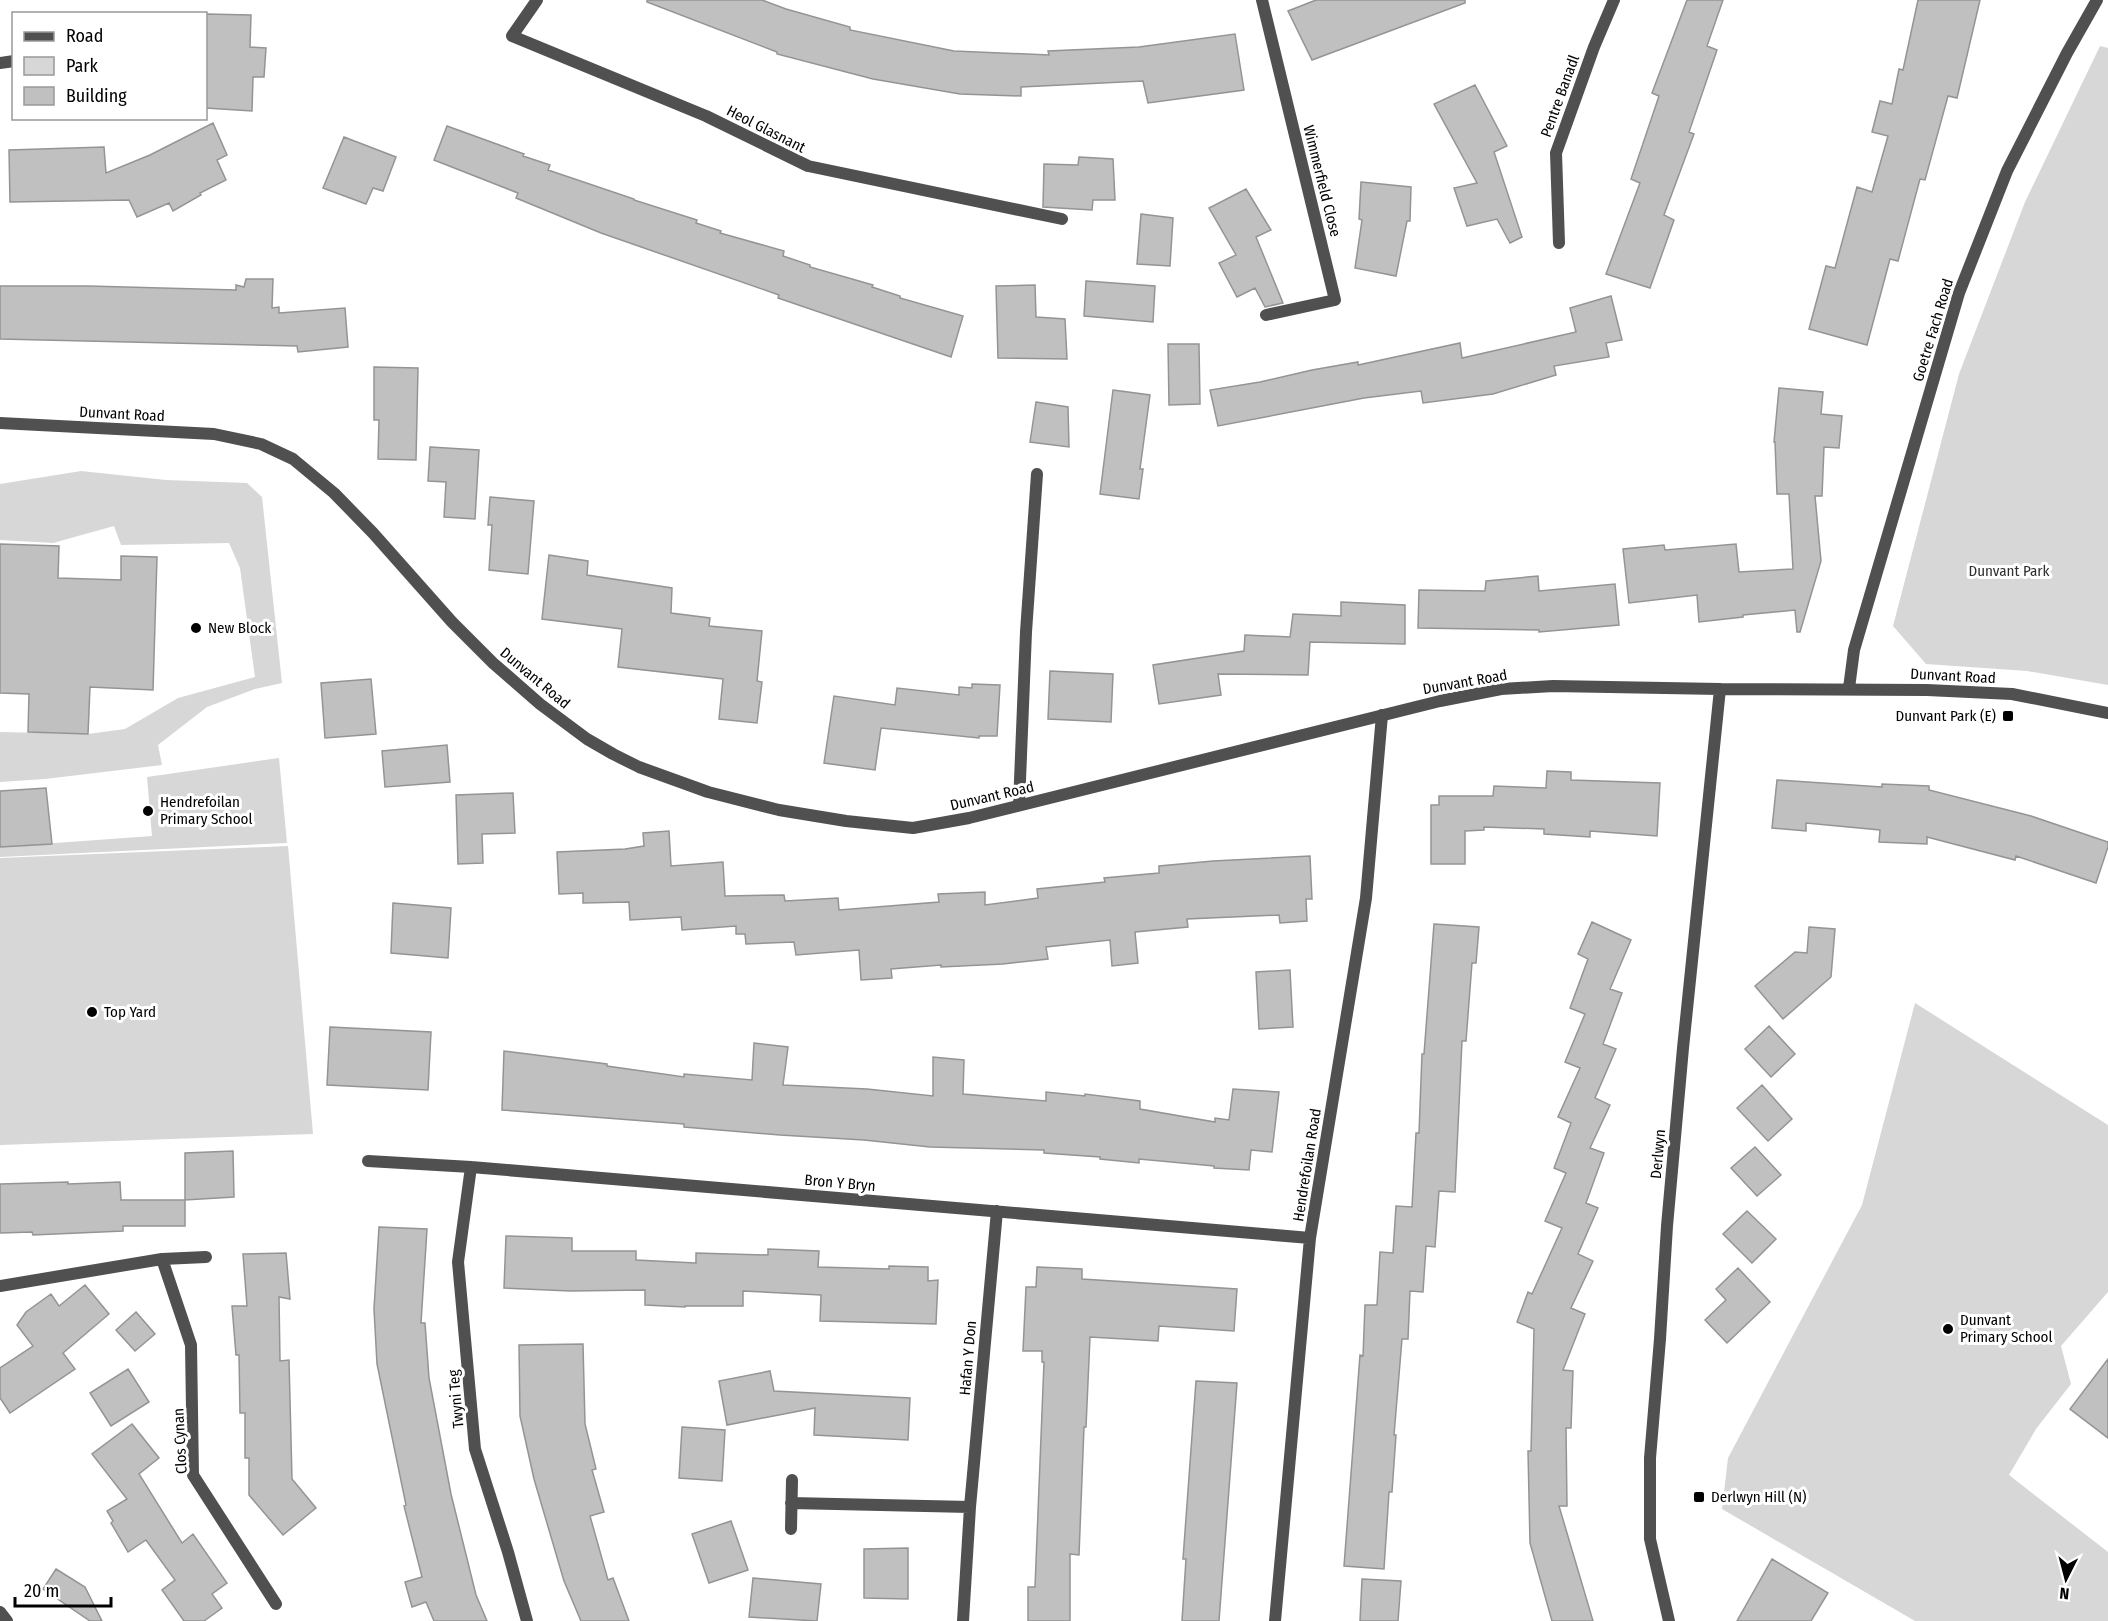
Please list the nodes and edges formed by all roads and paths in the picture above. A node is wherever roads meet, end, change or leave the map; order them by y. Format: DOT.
graph roads {
  1 [pos="537,0"];
  2 [pos="1262,0"];
  3 [pos="1614,0"];
  4 [pos="2097,0"];
  5 [pos="1062,219"];
  6 [pos="1559,243"];
  7 [pos="1266,315"];
  8 [pos="0,423"];
  9 [pos="1037,474"];
  10 [pos="1849,688"];
  11 [pos="1720,689"];
  12 [pos="2108,713"];
  13 [pos="1382,715"];
  14 [pos="1019,805"];
  15 [pos="368,1161"];
  16 [pos="471,1167"];
  17 [pos="997,1211"];
  18 [pos="1310,1238"];
  19 [pos="206,1257"];
  20 [pos="162,1259"];
  21 [pos="0,1286"];
  22 [pos="792,1480"];
  23 [pos="791,1503"];
  24 [pos="970,1507"];
  25 [pos="792,1529"];
  26 [pos="276,1604"];
  27 [pos="0,1612"];
  28 [pos="7,1621"];
  29 [pos="527,1621"];
  30 [pos="963,1621"];
  31 [pos="1275,1621"];
  32 [pos="1669,1621"];
  1 -- 5 [label="street, Heol Glasnant"];
  2 -- 7 [label="street, Wimmerfield Close"];
  3 -- 6 [label="street, Pentre Banadl"];
  4 -- 10 [label="street, Goetre Fach Road"];
  8 -- 14 [label="street, Dunvant Road"];
  9 -- 14 [label="street"];
  10 -- 11 [label="street, Dunvant Road"];
  10 -- 12 [label="street, Dunvant Road"];
  11 -- 13 [label="street, Dunvant Road"];
  11 -- 32 [label="street, Derlwyn"];
  13 -- 14 [label="street, Dunvant Road"];
  13 -- 18 [label="street, Hendrefoilan Road"];
  15 -- 16 [label="street, Bron Y Bryn"];
  16 -- 17 [label="street, Bron Y Bryn"];
  16 -- 29 [label="street, Twyni Teg"];
  17 -- 18 [label="street, Bron Y Bryn"];
  17 -- 24 [label="street, Hafan Y Don"];
  18 -- 31 [label="street, Hendrefoilan Road"];
  19 -- 20 [label="street"];
  20 -- 21 [label="street"];
  20 -- 26 [label="street, Clos Cynan"];
  22 -- 23 [label="street"];
  23 -- 24 [label="street"];
  23 -- 25 [label="street"];
  24 -- 30 [label="street, Hafan Y Don"];
  27 -- 28 [label="street"];
}
